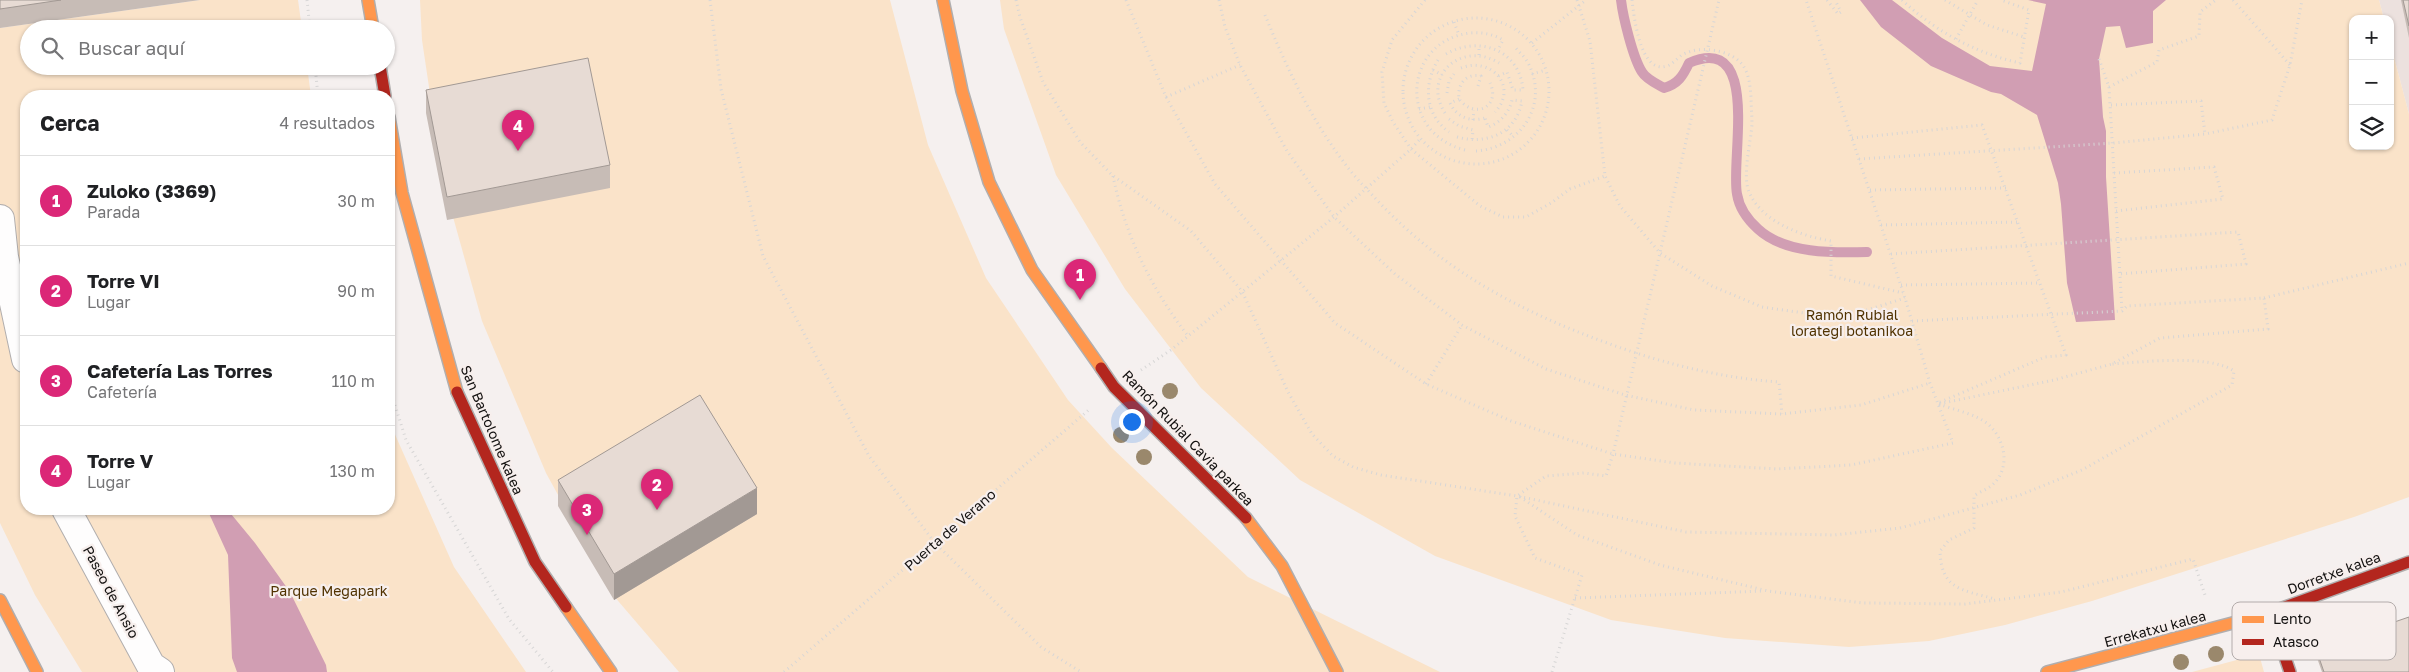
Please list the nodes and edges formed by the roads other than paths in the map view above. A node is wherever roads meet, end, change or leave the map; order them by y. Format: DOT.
graph roads {
  1 [pos="368,0"];
  2 [pos="943,0"];
  3 [pos="371,20"];
  4 [pos="382,75"];
  5 [pos="384,90"];
  6 [pos="395,152"];
  7 [pos="0,219"];
  8 [pos="20,331"];
  9 [pos="69,515"];
  10 [pos="2409,562"];
  11 [pos="0,600"];
  12 [pos="2300,602"];
  13 [pos="2232,624"];
  14 [pos="2286,660"];
  15 [pos="38,672"];
  16 [pos="160,672"];
  17 [pos="611,672"];
  18 [pos="1337,672"];
  19 [pos="2047,672"];
  20 [pos="2290,672"];
  1 -- 3 [label="street"];
  2 -- 18 [label="street, Ramón Rubial Cavia parkea"];
  4 -- 5 [label="street"];
  6 -- 17 [label="street, San Bartolome kalea"];
  7 -- 8 [label="street"];
  9 -- 16 [label="street, Paseo de Ansio"];
  10 -- 12 [label="street, Dorretxe kalea"];
  11 -- 15 [label="street"];
  13 -- 19 [label="street, Errekatxu kalea"];
  14 -- 20 [label="street"];
}
